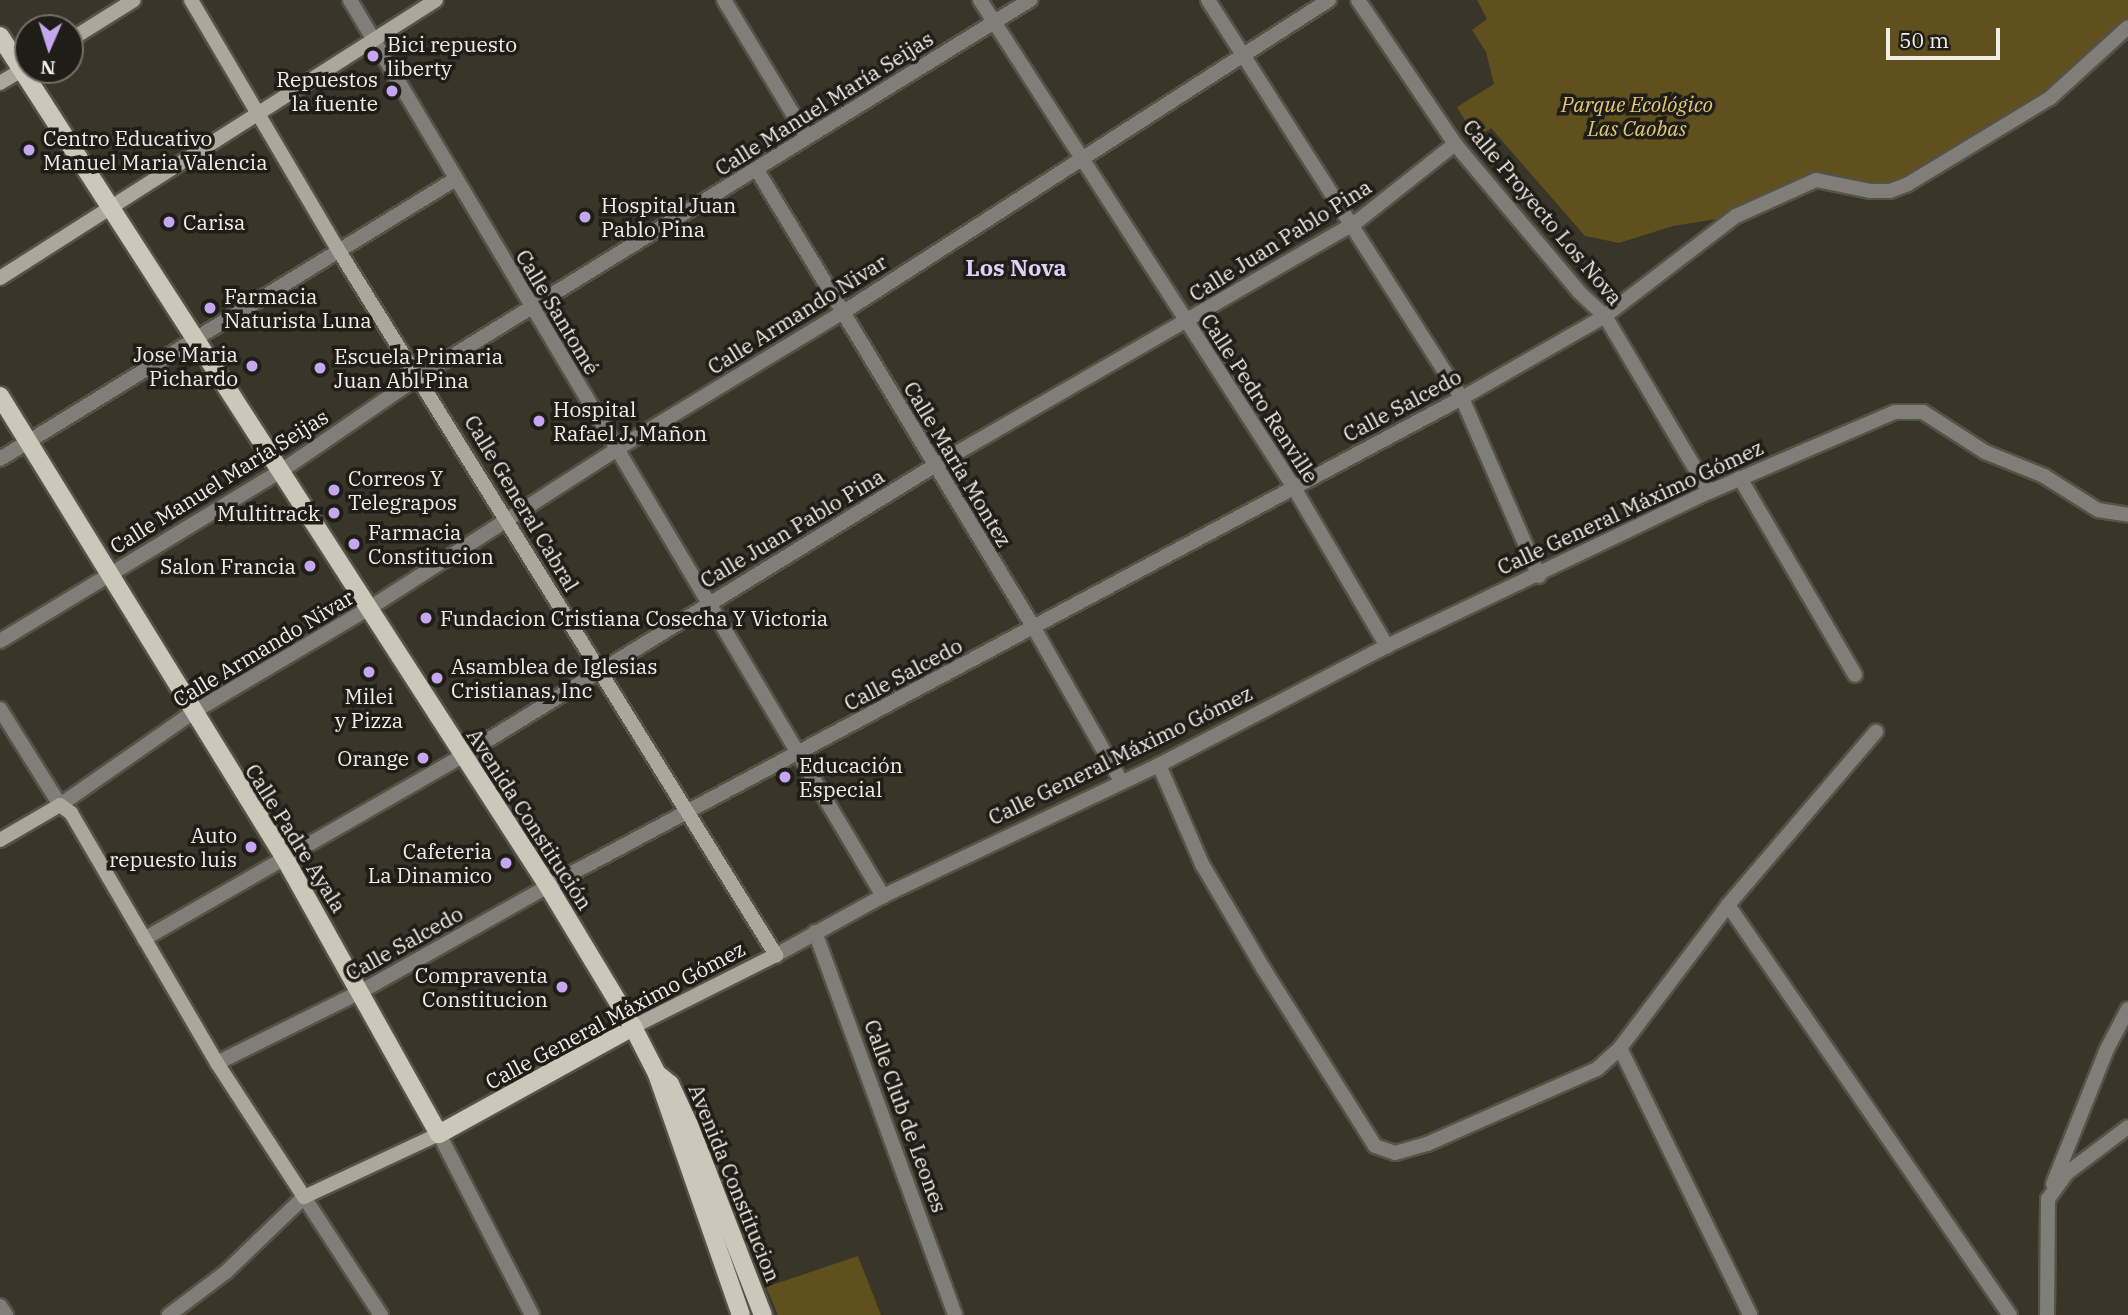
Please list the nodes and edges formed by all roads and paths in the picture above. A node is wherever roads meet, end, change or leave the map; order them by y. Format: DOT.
graph roads {
  1 [pos="134,0"];
  2 [pos="191,0"];
  3 [pos="350,0"];
  4 [pos="436,0"];
  5 [pos="724,0"];
  6 [pos="980,0"];
  7 [pos="1030,0"];
  8 [pos="1208,0"];
  9 [pos="1329,0"];
  10 [pos="1358,0"];
  11 [pos="995,22"];
  12 [pos="2128,27"];
  13 [pos="84,31"];
  14 [pos="0,36"];
  15 [pos="372,42"];
  16 [pos="14,55"];
  17 [pos="1242,56"];
  18 [pos="34,84"];
  19 [pos="257,112"];
  20 [pos="807,137"];
  21 [pos="1455,144"];
  22 [pos="1082,160"];
  23 [pos="757,170"];
  24 [pos="454,180"];
  25 [pos="110,205"];
  26 [pos="1354,224"];
  27 [pos="339,251"];
  28 [pos="0,278"];
  29 [pos="533,310"];
  30 [pos="842,313"];
  31 [pos="1605,316"];
  32 [pos="1186,324"];
  33 [pos="196,339"];
  34 [pos="420,376"];
  35 [pos="0,396"];
  36 [pos="1462,398"];
  37 [pos="28,442"];
  38 [pos="617,449"];
  39 [pos="0,458"];
  40 [pos="934,466"];
  41 [pos="281,471"];
  42 [pos="1740,478"];
  43 [pos="1293,486"];
  44 [pos="1709,492"];
  45 [pos="2128,515"];
  46 [pos="510,521"];
  47 [pos="108,573"];
  48 [pos="1539,576"];
  49 [pos="711,603"];
  50 [pos="368,609"];
  51 [pos="1034,628"];
  52 [pos="0,642"];
  53 [pos="1387,646"];
  54 [pos="599,670"];
  55 [pos="1855,675"];
  56 [pos="0,709"];
  57 [pos="192,713"];
  58 [pos="1877,732"];
  59 [pos="800,753"];
  60 [pos="462,756"];
  61 [pos="1159,765"];
  62 [pos="1121,781"];
  63 [pos="60,805"];
  64 [pos="690,812"];
  65 [pos="0,839"];
  66 [pos="284,858"];
  67 [pos="548,886"];
  68 [pos="883,896"];
  69 [pos="1728,905"];
  70 [pos="815,932"];
  71 [pos="144,939"];
  72 [pos="776,955"];
  73 [pos="362,991"];
  74 [pos="2128,1009"];
  75 [pos="634,1027"];
  76 [pos="1620,1048"];
  77 [pos="217,1063"];
  78 [pos="657,1074"];
  79 [pos="2128,1127"];
  80 [pos="439,1135"];
  81 [pos="304,1197"];
  82 [pos="2049,1199"];
  83 [pos="0,1306"];
  84 [pos="376,1313"];
  85 [pos="6,1315"];
  86 [pos="169,1315"];
  87 [pos="532,1315"];
  88 [pos="741,1315"];
  89 [pos="763,1315"];
  90 [pos="955,1315"];
  91 [pos="1750,1315"];
  92 [pos="2010,1315"];
  93 [pos="2047,1315"];
  1 -- 13 [label="street"];
  2 -- 19 [label="street, Calle General Cabral"];
  3 -- 15 [label="street, Calle Santomé"];
  4 -- 15 [label="street"];
  5 -- 20 [label="street"];
  6 -- 11 [label="street, Calle Pedro Renville"];
  7 -- 11 [label="street, Calle Manuel María Seijas"];
  8 -- 17 [label="street"];
  9 -- 17 [label="street, Calle Armando Nivar"];
  10 -- 21 [label="street, Calle Proyecto Los Nova"];
  11 -- 20 [label="street, Calle Manuel María Seijas"];
  11 -- 22 [label="street, Calle Pedro Renville"];
  12 -- 31 [label="street, Calle Salcedo"];
  14 -- 16 [label="main road, Avenida Constitución"];
  15 -- 19 [label="street"];
  15 -- 24 [label="street, Calle Santomé"];
  17 -- 22 [label="street, Calle Armando Nivar"];
  17 -- 26 [label="street"];
  18 -- 25 [label="main road, Avenida Constitución"];
  19 -- 25 [label="street"];
  19 -- 27 [label="street, Calle General Cabral"];
  20 -- 23 [label="street, Calle Manuel María Seijas"];
  21 -- 26 [label="street, Calle Juan Pablo Pina"];
  21 -- 31 [label="street, Calle Proyecto Los Nova"];
  22 -- 30 [label="street, Calle Armando Nivar"];
  22 -- 32 [label="street, Calle Pedro Renville"];
  23 -- 29 [label="street, Calle Manuel María Seijas"];
  23 -- 30 [label="street, Calle María Montez"];
  24 -- 27 [label="street"];
  24 -- 29 [label="street, Calle Santomé"];
  25 -- 28 [label="street"];
  25 -- 33 [label="main road, Avenida Constitución"];
  26 -- 32 [label="street, Calle Juan Pablo Pina"];
  26 -- 36 [label="street"];
  27 -- 33 [label="street"];
  27 -- 34 [label="street, Calle General Cabral"];
  29 -- 34 [label="street, Calle Manuel María Seijas"];
  29 -- 38 [label="street, Calle Santomé"];
  30 -- 38 [label="street, Calle Armando Nivar"];
  30 -- 40 [label="street, Calle María Montez"];
  31 -- 36 [label="street, Calle Salcedo"];
  31 -- 44 [label="street, Calle Proyecto Los Nova"];
  32 -- 40 [label="street, Calle Juan Pablo Pina"];
  32 -- 43 [label="street, Calle Pedro Renville"];
  33 -- 37 [label="street"];
  33 -- 41 [label="main road, Avenida Constitución"];
  34 -- 41 [label="street, Calle Manuel María Seijas"];
  34 -- 46 [label="street, Calle General Cabral"];
  35 -- 37 [label="main road, Calle Padre Ayala"];
  36 -- 43 [label="street, Calle Salcedo"];
  36 -- 48 [label="street"];
  37 -- 39 [label="street"];
  37 -- 47 [label="main road, Calle Padre Ayala"];
  38 -- 46 [label="street, Calle Armando Nivar"];
  38 -- 49 [label="street, Calle Santomé"];
  40 -- 49 [label="street, Calle Juan Pablo Pina"];
  40 -- 51 [label="street, Calle María Montez"];
  41 -- 47 [label="street, Calle Manuel María Seijas"];
  41 -- 50 [label="main road, Avenida Constitución"];
  42 -- 44 [label="street, Calle General Máximo Gómez"];
  42 -- 45 [label="street, Calle General Máximo Gómez"];
  42 -- 55 [label="street"];
  43 -- 51 [label="street, Calle Salcedo"];
  43 -- 53 [label="street, Calle Pedro Renville"];
  44 -- 48 [label="street, Calle General Máximo Gómez"];
  46 -- 50 [label="street, Calle Armando Nivar"];
  46 -- 54 [label="street, Calle General Cabral"];
  47 -- 52 [label="street, Calle Manuel María Seijas"];
  47 -- 57 [label="main road, Calle Padre Ayala"];
  48 -- 53 [label="street, Calle General Máximo Gómez"];
  49 -- 54 [label="street, Calle Juan Pablo Pina"];
  49 -- 59 [label="street, Calle Santomé"];
  50 -- 57 [label="street, Calle Armando Nivar"];
  50 -- 60 [label="main road, Avenida Constitución"];
  51 -- 59 [label="street, Calle Salcedo"];
  51 -- 62 [label="street, Calle María Montez"];
  53 -- 61 [label="street, Calle General Máximo Gómez"];
  54 -- 60 [label="street, Calle Juan Pablo Pina"];
  54 -- 64 [label="street, Calle General Cabral"];
  56 -- 63 [label="street"];
  57 -- 63 [label="street, Calle Armando Nivar"];
  57 -- 66 [label="main road, Calle Padre Ayala"];
  58 -- 69 [label="street"];
  59 -- 64 [label="street, Calle Salcedo"];
  59 -- 68 [label="street, Calle Santomé"];
  60 -- 66 [label="street, Calle Juan Pablo Pina"];
  60 -- 67 [label="main road, Avenida Constitución"];
  61 -- 62 [label="street, Calle General Máximo Gómez"];
  61 -- 76 [label="street"];
  62 -- 68 [label="street, Calle General Máximo Gómez"];
  63 -- 65 [label="street, Calle Armando Nivar"];
  63 -- 71 [label="street"];
  64 -- 67 [label="street, Calle Salcedo"];
  64 -- 72 [label="street, Calle General Cabral"];
  66 -- 71 [label="street, Calle Juan Pablo Pina"];
  66 -- 73 [label="main road, Calle Padre Ayala"];
  67 -- 73 [label="street, Calle Salcedo"];
  67 -- 75 [label="main road, Avenida Constitución"];
  68 -- 70 [label="street, Calle General Máximo Gómez"];
  69 -- 76 [label="street"];
  69 -- 92 [label="street"];
  70 -- 72 [label="street, Calle General Máximo Gómez"];
  70 -- 90 [label="street, Calle Club de Leones"];
  71 -- 77 [label="street"];
  72 -- 75 [label="street, Calle General Máximo Gómez"];
  73 -- 77 [label="street, Calle Salcedo"];
  73 -- 80 [label="main road, Calle Padre Ayala"];
  74 -- 82 [label="street"];
  75 -- 78 [label="main road, Avenida Constitución"];
  75 -- 80 [label="main road, Calle General Máximo Gómez"];
  76 -- 91 [label="street"];
  77 -- 81 [label="street"];
  78 -- 88 [label="main road"];
  78 -- 89 [label="main road, Avenida Constitucion"];
  79 -- 82 [label="street"];
  80 -- 81 [label="street, Calle General Máximo Gómez"];
  80 -- 87 [label="street, Calle Padre Ayala"];
  81 -- 84 [label="street"];
  81 -- 86 [label="street, Calle General Máximo Gómez"];
  82 -- 93 [label="street"];
  83 -- 85 [label="street"];
}
